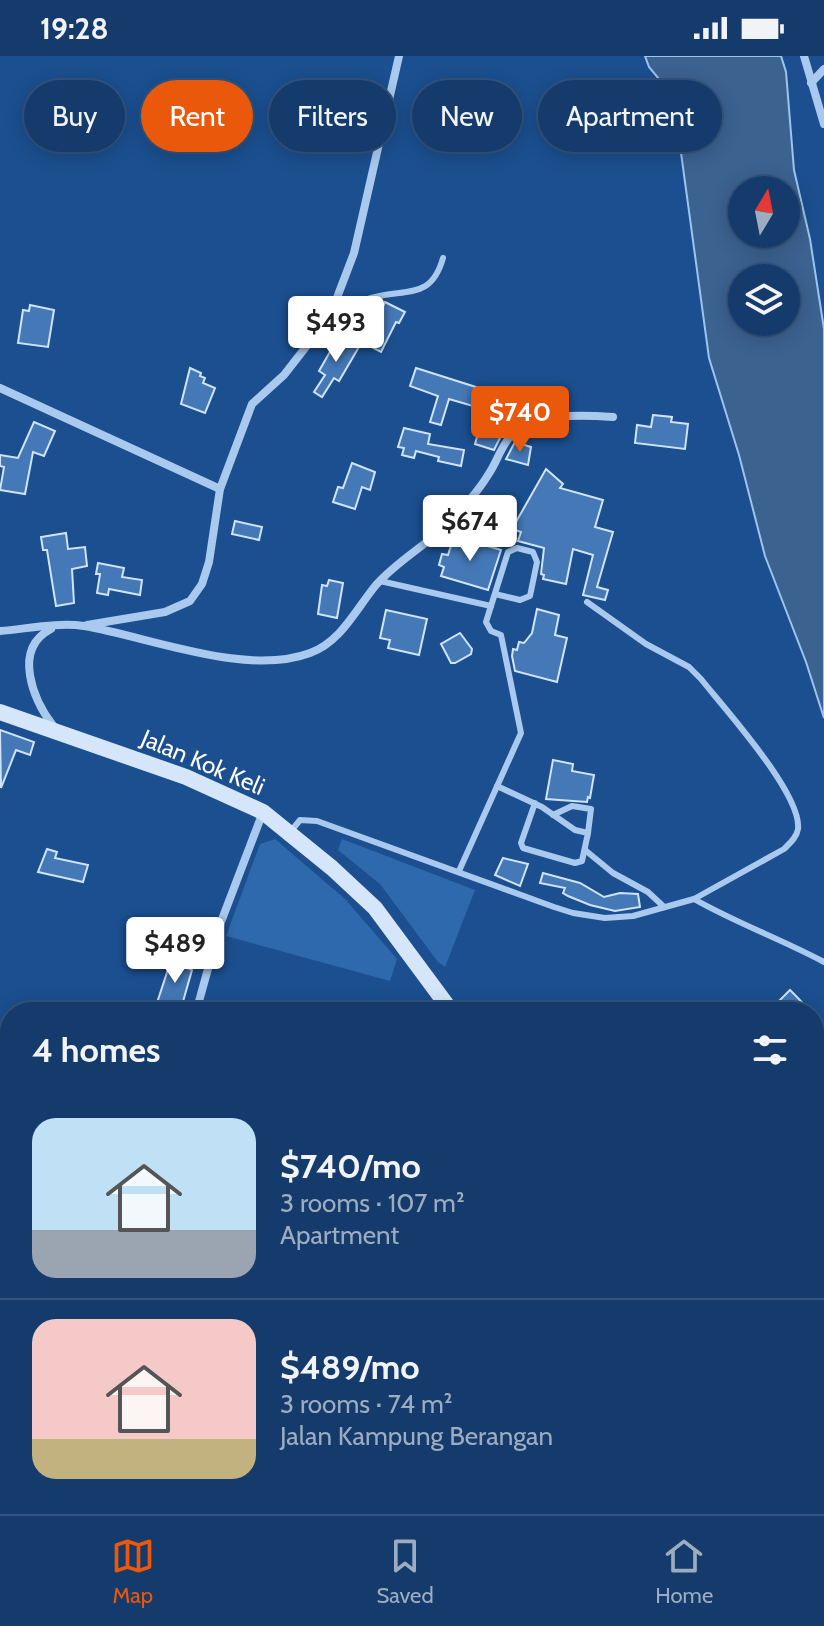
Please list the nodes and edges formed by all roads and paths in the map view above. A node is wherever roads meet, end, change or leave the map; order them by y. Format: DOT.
graph roads {
  1 [pos="399,56"];
  2 [pos="804,56"];
  3 [pos="824,69"];
  4 [pos="811,83"];
  5 [pos="824,124"];
  6 [pos="443,258"];
  7 [pos="330,316"];
  8 [pos="0,388"];
  9 [pos="613,417"];
  10 [pos="220,489"];
  11 [pos="380,581"];
  12 [pos="495,594"];
  13 [pos="587,602"];
  14 [pos="491,606"];
  15 [pos="81,626"];
  16 [pos="54,627"];
  17 [pos="0,631"];
  18 [pos="0,712"];
  19 [pos="57,731"];
  20 [pos="497,786"];
  21 [pos="535,803"];
  22 [pos="263,812"];
  23 [pos="553,815"];
  24 [pos="588,833"];
  25 [pos="289,834"];
  26 [pos="585,850"];
  27 [pos="459,871"];
  28 [pos="694,899"];
  29 [pos="663,906"];
  30 [pos="824,962"];
  31 [pos="199,1002"];
  32 [pos="445,1002"];
  1 -- 7 [label="street"];
  2 -- 4 [label="street"];
  3 -- 4 [label="street"];
  4 -- 5 [label="street"];
  6 -- 7 [label="lane"];
  7 -- 10 [label="street"];
  8 -- 10 [label="street"];
  9 -- 11 [label="street"];
  10 -- 15 [label="street"];
  11 -- 14 [label="lane"];
  11 -- 15 [label="street"];
  12 -- 12 [label="lane"];
  12 -- 14 [label="lane"];
  13 -- 28 [label="lane"];
  14 -- 20 [label="lane"];
  15 -- 16 [label="street"];
  16 -- 17 [label="street"];
  16 -- 19 [label="street"];
  18 -- 19 [label="street, Jalan Kok Keli"];
  19 -- 22 [label="street, Jalan Kok Keli"];
  20 -- 21 [label="lane"];
  20 -- 27 [label="lane"];
  21 -- 23 [label="lane"];
  21 -- 26 [label="lane"];
  22 -- 25 [label="street, Jalan Kok Keli"];
  22 -- 31 [label="street"];
  23 -- 24 [label="lane"];
  23 -- 24 [label="lane"];
  24 -- 26 [label="lane"];
  25 -- 27 [label="lane"];
  25 -- 32 [label="street, Jalan Kok Keli"];
  26 -- 29 [label="lane"];
  27 -- 29 [label="lane"];
  28 -- 29 [label="lane"];
  28 -- 30 [label="lane"];
}
